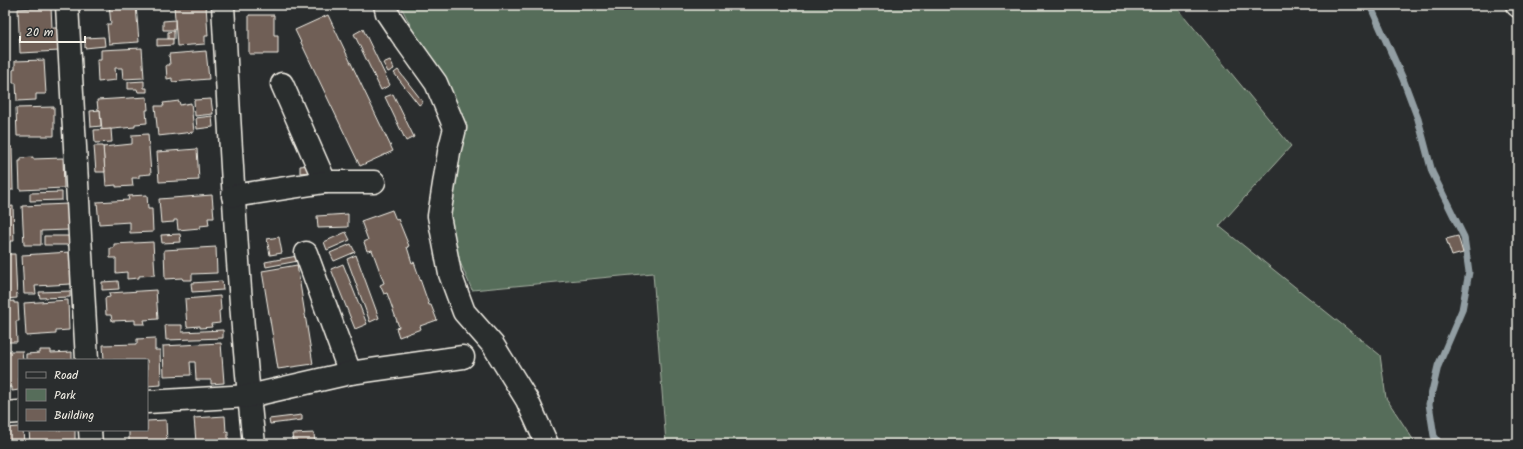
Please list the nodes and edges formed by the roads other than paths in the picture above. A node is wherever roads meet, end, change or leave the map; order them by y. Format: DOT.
graph roads {
  1 [pos="67,5"];
  2 [pos="223,5"];
  3 [pos="384,5"];
  4 [pos="282,84"];
  5 [pos="325,182"];
  6 [pos="374,182"];
  7 [pos="233,196"];
  8 [pos="306,253"];
  9 [pos="463,357"];
  10 [pos="86,359"];
  11 [pos="350,373"];
  12 [pos="248,396"];
  13 [pos="148,402"];
  14 [pos="18,412"];
  15 [pos="5,413"];
  16 [pos="90,431"];
  17 [pos="91,444"];
  18 [pos="254,444"];
  19 [pos="547,444"];
  1 -- 10 [label="street"];
  2 -- 7 [label="street"];
  3 -- 19 [label="street"];
  4 -- 5 [label="street"];
  5 -- 6 [label="street"];
  5 -- 7 [label="street"];
  7 -- 12 [label="street"];
  8 -- 11 [label="street"];
  9 -- 11 [label="street"];
  11 -- 12 [label="street"];
  12 -- 13 [label="street"];
  12 -- 18 [label="street"];
  14 -- 15 [label="street"];
  16 -- 17 [label="street"];
}
